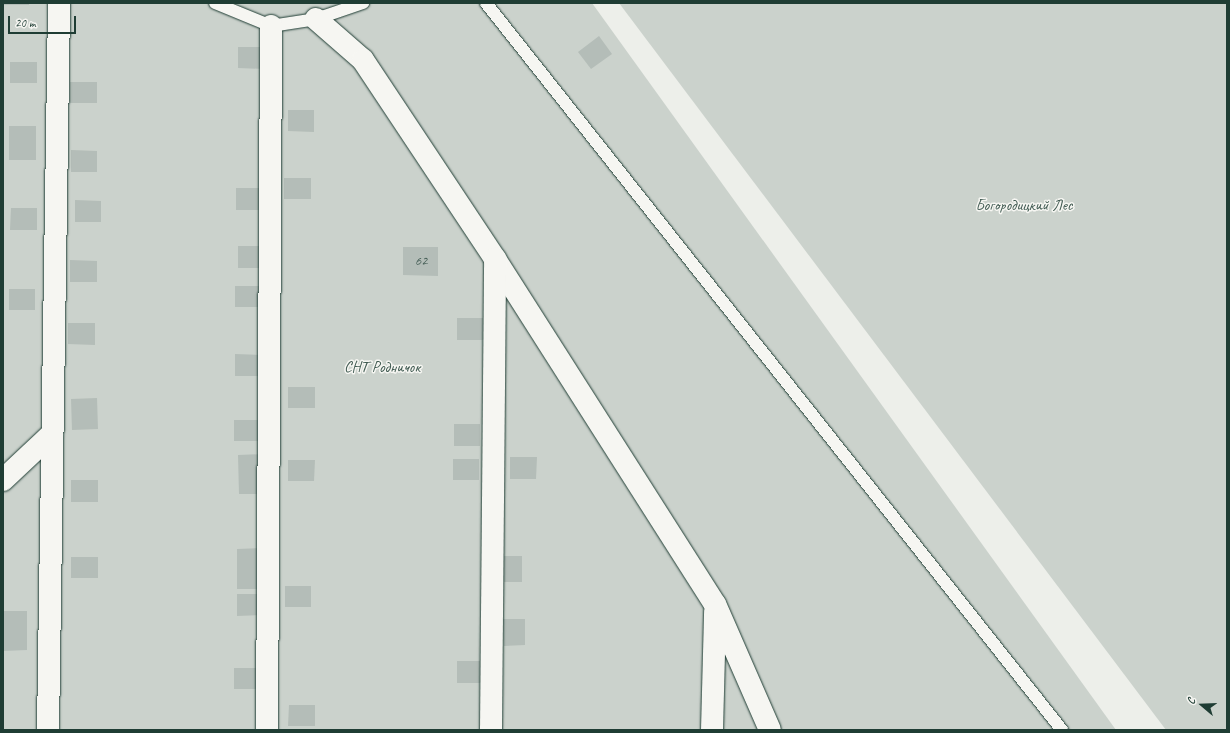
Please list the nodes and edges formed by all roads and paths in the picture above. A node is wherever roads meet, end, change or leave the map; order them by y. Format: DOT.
graph roads {
  1 [pos="59,3"];
  2 [pos="214,3"];
  3 [pos="363,3"];
  4 [pos="486,3"];
  5 [pos="316,19"];
  6 [pos="271,26"];
  7 [pos="495,259"];
  8 [pos="52,434"];
  9 [pos="3,480"];
  10 [pos="716,604"];
  11 [pos="48,730"];
  12 [pos="267,730"];
  13 [pos="491,730"];
  14 [pos="712,730"];
  15 [pos="770,730"];
  16 [pos="1062,730"];
  1 -- 8 [label="street"];
  2 -- 6 [label="lane"];
  3 -- 5 [label="lane"];
  4 -- 16 [label="lane"];
  5 -- 6 [label="lane"];
  5 -- 7 [label="street"];
  6 -- 12 [label="street"];
  7 -- 10 [label="street"];
  7 -- 13 [label="street"];
  8 -- 9 [label="street"];
  8 -- 11 [label="street"];
  10 -- 14 [label="street"];
  10 -- 15 [label="street"];
}
